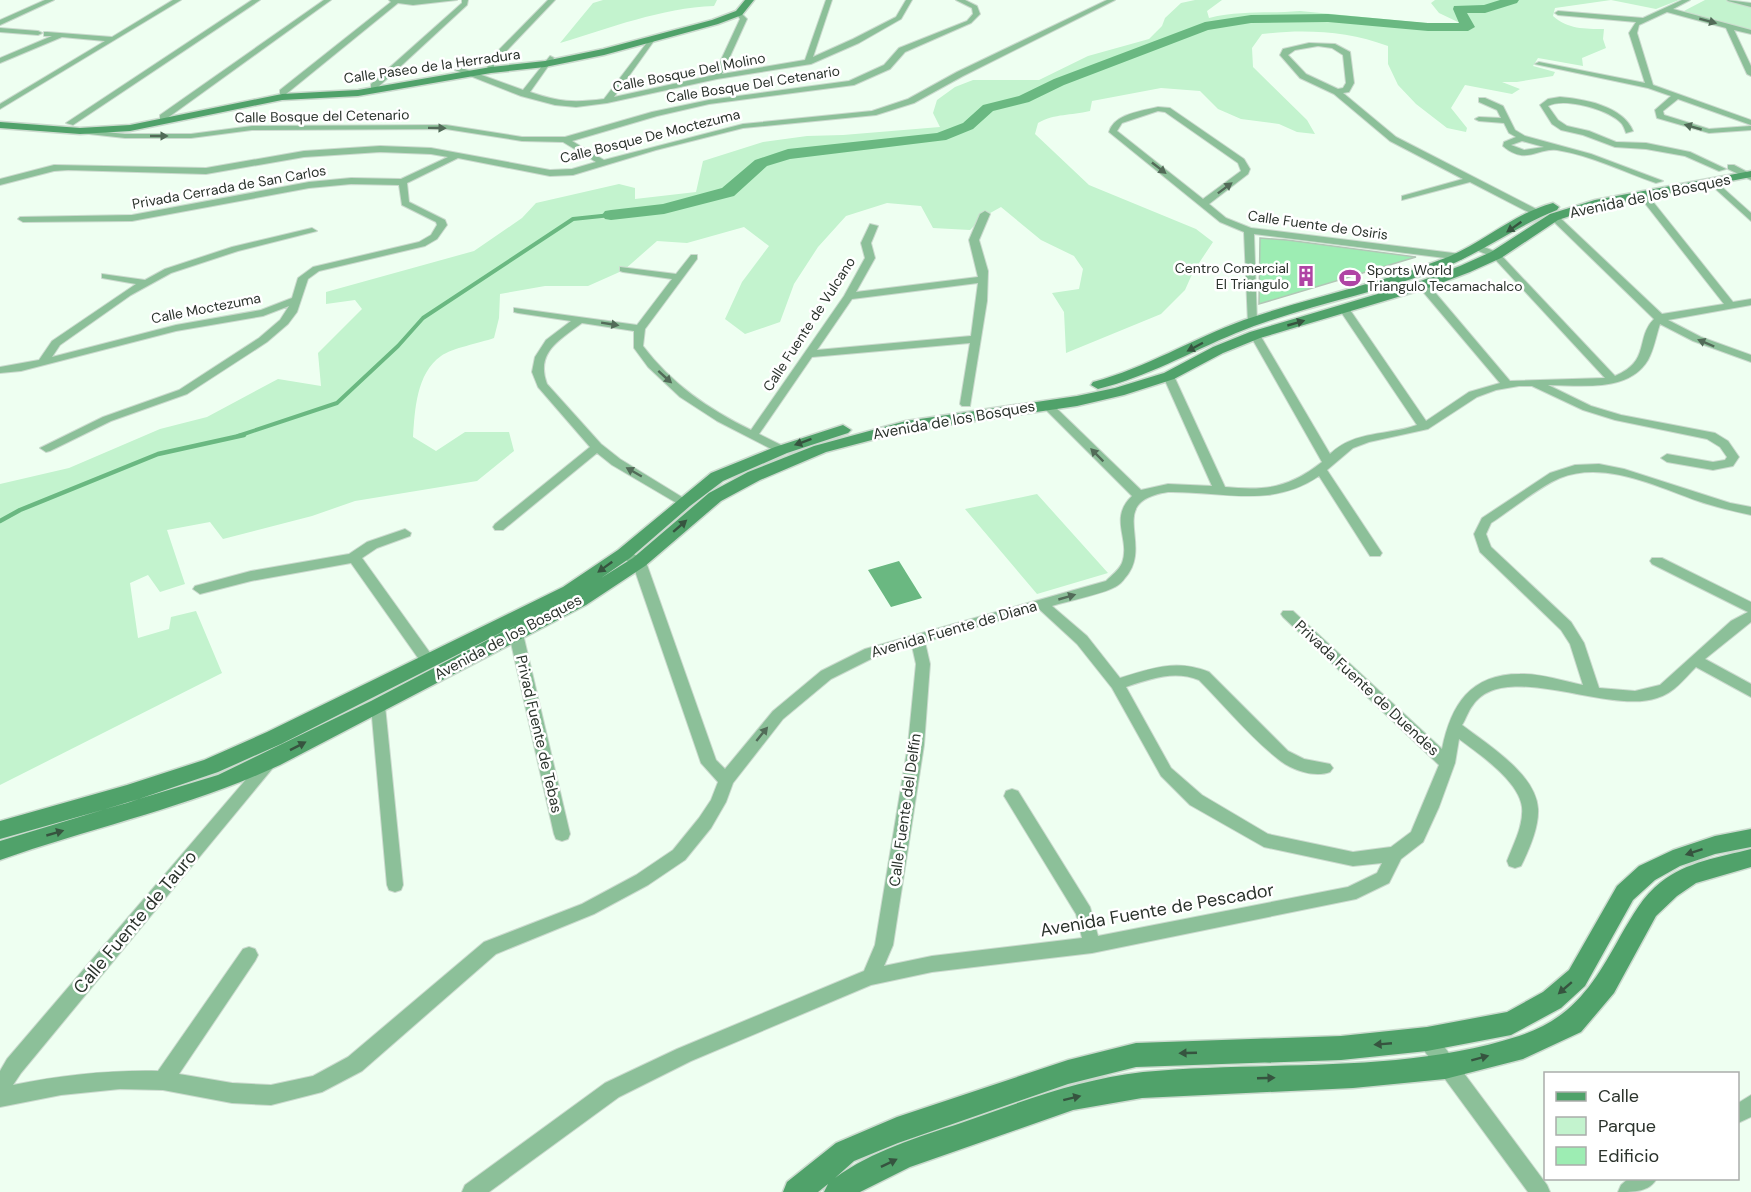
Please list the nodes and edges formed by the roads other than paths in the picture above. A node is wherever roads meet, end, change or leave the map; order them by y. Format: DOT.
graph roads {
  1 [pos="51,0"];
  2 [pos="178,0"];
  3 [pos="257,0"];
  4 [pos="328,0"];
  5 [pos="454,0"];
  6 [pos="465,0"];
  7 [pos="552,0"];
  8 [pos="739,0"];
  9 [pos="750,0"];
  10 [pos="829,0"];
  11 [pos="909,0"];
  12 [pos="959,0"];
  13 [pos="1112,0"];
  14 [pos="1687,0"];
  15 [pos="1730,0"];
  16 [pos="393,1"];
  17 [pos="1751,5"];
  18 [pos="1664,9"];
  19 [pos="739,13"];
  20 [pos="1558,14"];
  21 [pos="1642,20"];
  22 [pos="0,23"];
  23 [pos="1729,26"];
  24 [pos="0,30"];
  25 [pos="1751,32"];
  26 [pos="38,33"];
  27 [pos="47,34"];
  28 [pos="60,35"];
  29 [pos="652,38"];
  30 [pos="113,39"];
  31 [pos="0,61"];
  32 [pos="548,61"];
  33 [pos="808,62"];
  34 [pos="1539,64"];
  35 [pos="491,67"];
  36 [pos="463,72"];
  37 [pos="1751,74"];
  38 [pos="717,77"];
  39 [pos="374,86"];
  40 [pos="1650,86"];
  41 [pos="1571,91"];
  42 [pos="283,92"];
  43 [pos="1337,92"];
  44 [pos="524,94"];
  45 [pos="1678,96"];
  46 [pos="1482,99"];
  47 [pos="1577,100"];
  48 [pos="607,101"];
  49 [pos="0,107"];
  50 [pos="0,117"];
  51 [pos="163,117"];
  52 [pos="1479,119"];
  53 [pos="1506,121"];
  54 [pos="70,123"];
  55 [pos="1751,123"];
  56 [pos="0,125"];
  57 [pos="1751,128"];
  58 [pos="80,131"];
  59 [pos="1629,131"];
  60 [pos="1522,138"];
  61 [pos="565,140"];
  62 [pos="1552,147"];
  63 [pos="441,153"];
  64 [pos="458,156"];
  65 [pos="437,163"];
  66 [pos="603,163"];
  67 [pos="1722,173"];
  68 [pos="1750,173"];
  69 [pos="1472,179"];
  70 [pos="0,182"];
  71 [pos="403,182"];
  72 [pos="1659,182"];
  73 [pos="1643,195"];
  74 [pos="1405,198"];
  75 [pos="1204,203"];
  76 [pos="1537,213"];
  77 [pos="985,214"];
  78 [pos="1554,217"];
  79 [pos="1751,218"];
  80 [pos="23,219"];
  81 [pos="873,226"];
  82 [pos="312,231"];
  83 [pos="1249,231"];
  84 [pos="1479,248"];
  85 [pos="1496,255"];
  86 [pos="694,257"];
  87 [pos="1461,257"];
  88 [pos="623,269"];
  89 [pos="105,276"];
  90 [pos="678,277"];
  91 [pos="982,279"];
  92 [pos="147,283"];
  93 [pos="1423,285"];
  94 [pos="849,296"];
  95 [pos="296,300"];
  96 [pos="1751,302"];
  97 [pos="1731,306"];
  98 [pos="1344,309"];
  99 [pos="518,310"];
  100 [pos="580,320"];
  101 [pos="1663,321"];
  102 [pos="1254,328"];
  103 [pos="640,329"];
  104 [pos="976,339"];
  105 [pos="808,354"];
  106 [pos="1751,359"];
  107 [pos="43,362"];
  108 [pos="0,370"];
  109 [pos="1169,376"];
  110 [pos="1614,381"];
  111 [pos="1535,383"];
  112 [pos="1507,384"];
  113 [pos="966,404"];
  114 [pos="1047,405"];
  115 [pos="1424,427"];
  116 [pos="753,435"];
  117 [pos="597,447"];
  118 [pos="46,448"];
  119 [pos="781,450"];
  120 [pos="1667,458"];
  121 [pos="1324,466"];
  122 [pos="1220,490"];
  123 [pos="1139,496"];
  124 [pos="684,502"];
  125 [pos="1751,511"];
  126 [pos="499,527"];
  127 [pos="405,533"];
  128 [pos="1375,553"];
  129 [pos="353,558"];
  130 [pos="632,558"];
  131 [pos="1656,561"];
  132 [pos="200,589"];
  133 [pos="1042,604"];
  134 [pos="1751,608"];
  135 [pos="1288,614"];
  136 [pos="1751,616"];
  137 [pos="516,634"];
  138 [pos="917,640"];
  139 [pos="1695,660"];
  140 [pos="428,661"];
  141 [pos="1117,684"];
  142 [pos="1751,691"];
  143 [pos="1593,692"];
  144 [pos="378,706"];
  145 [pos="1454,727"];
  146 [pos="273,759"];
  147 [pos="1446,763"];
  148 [pos="1325,768"];
  149 [pos="726,780"];
  150 [pos="1012,796"];
  151 [pos="0,830"];
  152 [pos="562,834"];
  153 [pos="1751,838"];
  154 [pos="10,845"];
  155 [pos="0,852"];
  156 [pos="1395,854"];
  157 [pos="1751,858"];
  158 [pos="1515,861"];
  159 [pos="395,885"];
  160 [pos="1092,945"];
  161 [pos="249,955"];
  162 [pos="870,977"];
  163 [pos="1427,1040"];
  164 [pos="1445,1067"];
  165 [pos="163,1081"];
  166 [pos="0,1088"];
  167 [pos="0,1097"];
  168 [pos="1646,1180"];
  169 [pos="472,1192"];
  170 [pos="796,1192"];
  171 [pos="838,1192"];
  172 [pos="1540,1192"];
  173 [pos="1628,1192"];
  1 -- 22 [label="street"];
  2 -- 30 [label="street"];
  3 -- 54 [label="street"];
  4 -- 51 [label="street"];
  5 -- 16 [label="street"];
  6 -- 39 [label="street"];
  7 -- 35 [label="street"];
  8 -- 32 [label="main road, Calle Paseo de la Herradura"];
  9 -- 19 [label="main road"];
  10 -- 33 [label="street"];
  11 -- 33 [label="street, Calle Bosque Del Molino"];
  12 -- 61 [label="street, Calle Bosque Del Cetenario"];
  13 -- 66 [label="street, Calle Bosque De Moctezuma"];
  14 -- 18 [label="street"];
  15 -- 17 [label="street"];
  16 -- 42 [label="street"];
  18 -- 21 [label="street"];
  18 -- 23 [label="street, one-way"];
  19 -- 29 [label="main road, Calle Paseo de la Herradura"];
  19 -- 38 [label="street"];
  20 -- 21 [label="street"];
  21 -- 40 [label="street"];
  23 -- 25 [label="street"];
  23 -- 37 [label="street"];
  24 -- 26 [label="street"];
  27 -- 28 [label="street"];
  28 -- 30 [label="street"];
  28 -- 31 [label="street"];
  29 -- 32 [label="main road, Calle Paseo de la Herradura"];
  29 -- 48 [label="street"];
  30 -- 49 [label="street"];
  32 -- 35 [label="main road, Calle Paseo de la Herradura"];
  32 -- 44 [label="street"];
  33 -- 38 [label="street, Calle Bosque Del Molino"];
  34 -- 40 [label="street"];
  35 -- 36 [label="main road, Calle Paseo de la Herradura"];
  36 -- 39 [label="main road, Calle Paseo de la Herradura"];
  36 -- 44 [label="street, Calle Bosque Del Molino"];
  36 -- 58 [label="main road, Calle Paseo de la Herradura"];
  38 -- 48 [label="street, Calle Bosque Del Molino"];
  39 -- 42 [label="main road, Calle Paseo de la Herradura"];
  40 -- 45 [label="street"];
  41 -- 47 [label="street"];
  42 -- 51 [label="main road, Calle Paseo de la Herradura"];
  43 -- 43 [label="street"];
  43 -- 69 [label="street"];
  44 -- 48 [label="street, Calle Bosque Del Molino"];
  45 -- 55 [label="street"];
  57 -- 45 [label="street, one-way"];
  46 -- 53 [label="street"];
  47 -- 59 [label="street"];
  47 -- 67 [label="street"];
  50 -- 54 [label="main road, Calle Paseo de la Herradura"];
  51 -- 54 [label="main road, Calle Paseo de la Herradura"];
  52 -- 53 [label="street"];
  53 -- 60 [label="street"];
  56 -- 58 [label="main road, Calle Paseo de la Herradura"];
  58 -- 61 [label="street, Calle Bosque del Cetenario, one-way"];
  60 -- 62 [label="street"];
  60 -- 62 [label="street"];
  61 -- 66 [label="street"];
  62 -- 72 [label="street"];
  63 -- 64 [label="street, Calle Bosque De Moctezuma"];
  63 -- 65 [label="street"];
  63 -- 70 [label="street, Calle Bosque De Moctezuma"];
  64 -- 65 [label="street"];
  64 -- 66 [label="street, Calle Bosque De Moctezuma"];
  65 -- 71 [label="street"];
  67 -- 68 [label="main road, Avenida de los Bosques"];
  67 -- 68 [label="main road, Avenida de los Bosques"];
  67 -- 72 [label="main road, Avenida de los Bosques"];
  67 -- 73 [label="main road, Avenida de los Bosques"];
  67 -- 79 [label="street"];
  69 -- 74 [label="street"];
  69 -- 76 [label="street"];
  71 -- 80 [label="street, Privada Cerrada de San Carlos"];
  71 -- 95 [label="street"];
  72 -- 76 [label="main road, Avenida de los Bosques"];
  73 -- 78 [label="main road, Avenida de los Bosques"];
  73 -- 97 [label="street"];
  75 -- 75 [label="street, Calle Fuente de Osiris, one-way"];
  75 -- 83 [label="street, Calle Fuente de Osiris"];
  76 -- 84 [label="main road, Avenida de los Bosques, one-way"];
  77 -- 91 [label="street"];
  78 -- 85 [label="main road, Avenida de los Bosques"];
  78 -- 101 [label="street"];
  81 -- 94 [label="street, Calle Fuente de Vulcano"];
  82 -- 92 [label="street"];
  83 -- 87 [label="street, Calle Fuente de Osiris"];
  83 -- 102 [label="street"];
  84 -- 85 [label="street"];
  84 -- 87 [label="main road, Avenida de los Bosques"];
  85 -- 93 [label="main road, Avenida de los Bosques"];
  85 -- 110 [label="street"];
  86 -- 90 [label="street"];
  87 -- 102 [label="main road, Avenida de los Bosques"];
  88 -- 90 [label="street"];
  89 -- 92 [label="street"];
  90 -- 103 [label="street"];
  91 -- 94 [label="street"];
  91 -- 104 [label="street"];
  92 -- 107 [label="street"];
  93 -- 98 [label="main road, Avenida de los Bosques"];
  93 -- 112 [label="street"];
  94 -- 105 [label="street, Calle Fuente de Vulcano"];
  95 -- 107 [label="street, Calle Moctezuma"];
  95 -- 118 [label="street"];
  96 -- 97 [label="street"];
  97 -- 101 [label="street"];
  102 -- 98 [label="main road, Avenida de los Bosques, one-way"];
  98 -- 115 [label="street"];
  99 -- 100 [label="street"];
  100 -- 103 [label="street, one-way"];
  100 -- 117 [label="street"];
  106 -- 101 [label="street, one-way"];
  101 -- 110 [label="street"];
  102 -- 109 [label="main road, Avenida de los Bosques"];
  102 -- 113 [label="main road, Avenida de los Bosques, one-way"];
  102 -- 121 [label="street"];
  103 -- 116 [label="street, one-way"];
  104 -- 105 [label="street"];
  104 -- 113 [label="street"];
  105 -- 116 [label="street, Calle Fuente de Vulcano"];
  107 -- 108 [label="street, Calle Moctezuma"];
  109 -- 114 [label="main road, Avenida de los Bosques"];
  109 -- 122 [label="street"];
  110 -- 111 [label="street"];
  111 -- 112 [label="street"];
  111 -- 120 [label="street"];
  112 -- 115 [label="street"];
  113 -- 119 [label="main road, Avenida de los Bosques, one-way"];
  123 -- 114 [label="street, one-way"];
  130 -- 114 [label="main road, Avenida de los Bosques, one-way"];
  115 -- 121 [label="street"];
  116 -- 119 [label="street"];
  124 -- 117 [label="street, one-way"];
  117 -- 126 [label="street"];
  119 -- 124 [label="main road, Avenida de los Bosques"];
  121 -- 122 [label="street"];
  121 -- 128 [label="street"];
  122 -- 123 [label="street"];
  133 -- 123 [label="street, Avenida Fuente de Diana, one-way"];
  124 -- 130 [label="main road, Avenida de los Bosques"];
  125 -- 143 [label="street"];
  127 -- 129 [label="street"];
  129 -- 132 [label="street"];
  129 -- 140 [label="street"];
  130 -- 137 [label="main road, Avenida de los Bosques"];
  130 -- 140 [label="main road, Avenida de los Bosques, one-way"];
  130 -- 149 [label="street"];
  131 -- 134 [label="street"];
  133 -- 138 [label="street, Avenida Fuente de Diana"];
  133 -- 141 [label="street"];
  135 -- 147 [label="street, Privada Fuente de Duendes"];
  136 -- 139 [label="street, Avenida Fuente de Pescador"];
  137 -- 144 [label="main road, Avenida de los Bosques"];
  137 -- 152 [label="street, Privad Fuente de Tebas"];
  149 -- 138 [label="street, Avenida Fuente de Diana, one-way"];
  138 -- 162 [label="street, Calle Fuente del Delfín"];
  139 -- 142 [label="street"];
  139 -- 143 [label="street, Avenida Fuente de Pescador"];
  140 -- 151 [label="main road, Avenida de los Bosques"];
  141 -- 148 [label="street"];
  141 -- 156 [label="street"];
  143 -- 145 [label="street, Avenida Fuente de Pescador"];
  146 -- 144 [label="main road, Avenida de los Bosques, one-way"];
  144 -- 159 [label="street"];
  145 -- 147 [label="street, Avenida Fuente de Pescador"];
  145 -- 158 [label="street"];
  154 -- 146 [label="main road, Avenida de los Bosques, one-way"];
  146 -- 166 [label="street, Calle Fuente de Tauro"];
  147 -- 156 [label="street, Avenida Fuente de Pescador"];
  149 -- 165 [label="street, Avenida Fuente de Diana"];
  150 -- 160 [label="street"];
  153 -- 163 [label="main road, one-way"];
  154 -- 155 [label="main road, Avenida de los Bosques"];
  156 -- 160 [label="street, Avenida Fuente de Pescador"];
  164 -- 157 [label="main road, one-way"];
  160 -- 162 [label="street, Avenida Fuente de Pescador"];
  161 -- 165 [label="street"];
  162 -- 169 [label="street, Avenida Fuente de Pescador"];
  163 -- 164 [label="street"];
  163 -- 170 [label="main road, one-way"];
  171 -- 164 [label="main road, one-way"];
  164 -- 172 [label="street"];
  165 -- 167 [label="street, Avenida Fuente de Diana"];
  168 -- 173 [label="street"];
}
